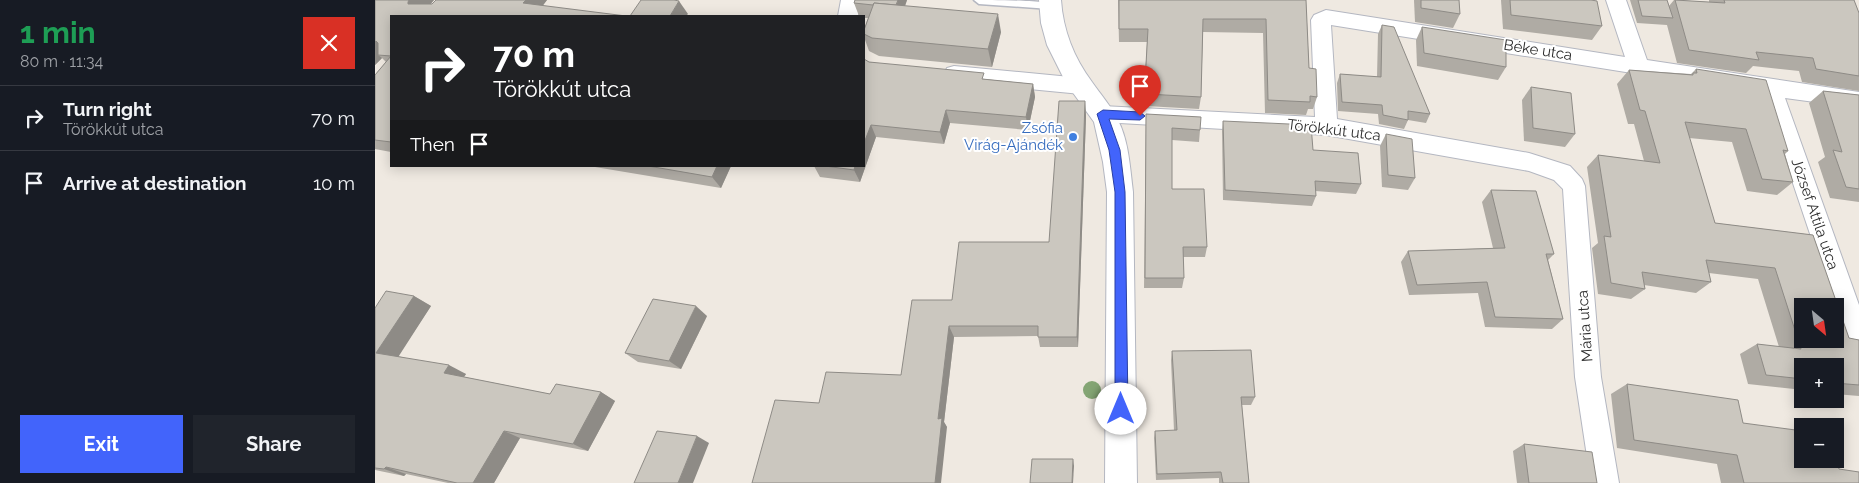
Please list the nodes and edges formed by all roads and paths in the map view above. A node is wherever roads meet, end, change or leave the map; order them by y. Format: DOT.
graph roads {
  1 [pos="851,0"];
  2 [pos="979,0"];
  3 [pos="1616,0"];
  4 [pos="1050,3"];
  5 [pos="848,15"];
  6 [pos="1639,66"];
  7 [pos="932,72"];
  8 [pos="1081,86"];
  9 [pos="1771,88"];
  10 [pos="1859,100"];
  11 [pos="1103,114"];
  12 [pos="1326,126"];
  13 [pos="1562,173"];
  14 [pos="1859,341"];
  15 [pos="1121,483"];
  16 [pos="1605,483"];
  1 -- 5 [label="street"];
  2 -- 4 [label="lane"];
  3 -- 6 [label="street"];
  4 -- 8 [label="main road"];
  6 -- 9 [label="street, Béke utca"];
  6 -- 12 [label="street, Béke utca"];
  7 -- 8 [label="street"];
  8 -- 11 [label="main road"];
  9 -- 10 [label="street, Béke utca"];
  9 -- 14 [label="street, József Attila utca"];
  11 -- 12 [label="street, Törökkút utca"];
  11 -- 15 [label="main road"];
  12 -- 13 [label="street, Törökkút utca"];
  13 -- 16 [label="street, Mária utca"];
}
